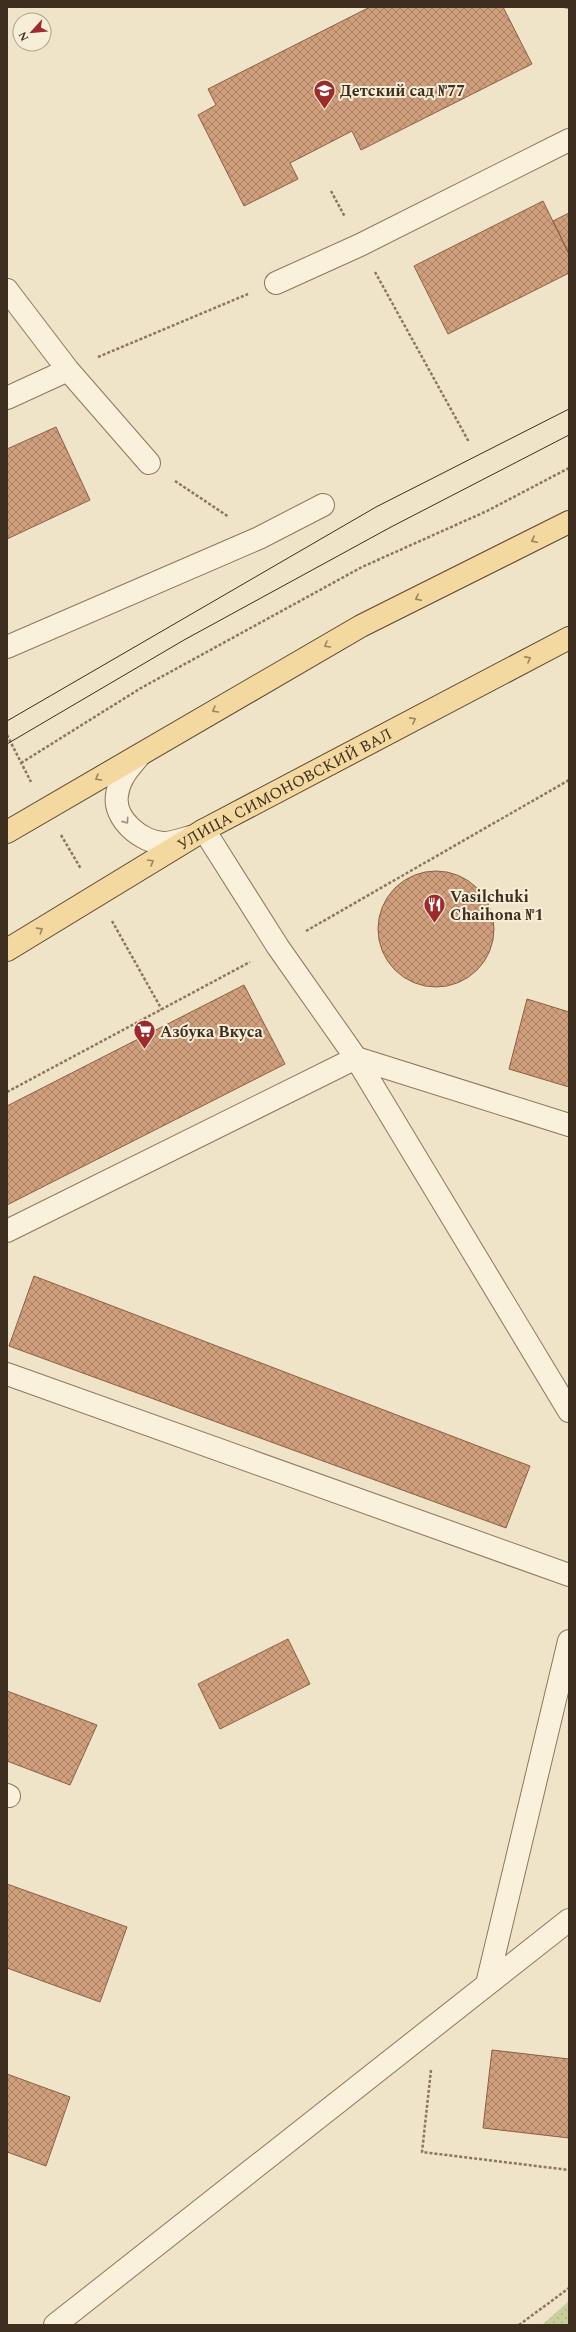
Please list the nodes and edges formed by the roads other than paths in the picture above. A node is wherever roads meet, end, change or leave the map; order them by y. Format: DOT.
graph roads {
  1 [pos="569,140"];
  2 [pos="276,283"];
  3 [pos="7,290"];
  4 [pos="68,370"];
  5 [pos="7,398"];
  6 [pos="149,463"];
  7 [pos="323,505"];
  8 [pos="569,522"];
  9 [pos="569,638"];
  10 [pos="7,647"];
  11 [pos="144,752"];
  12 [pos="7,832"];
  13 [pos="199,833"];
  14 [pos="7,950"];
  15 [pos="356,1058"];
  16 [pos="569,1125"];
  17 [pos="7,1231"];
  18 [pos="7,1374"];
  19 [pos="569,1411"];
  20 [pos="569,1575"];
  21 [pos="569,1641"];
  22 [pos="569,1920"];
  23 [pos="487,1984"];
  24 [pos="56,2325"];
  1 -- 2 [label="street"];
  3 -- 4 [label="street"];
  4 -- 5 [label="street"];
  4 -- 6 [label="street"];
  7 -- 10 [label="street"];
  8 -- 11 [label="main road, one-way"];
  13 -- 9 [label="main road, УЛИЦА СИМОНОВСКИЙ ВАЛ, one-way"];
  11 -- 12 [label="main road, one-way"];
  11 -- 13 [label="street, one-way"];
  14 -- 13 [label="main road, УЛИЦА СИМОНОВСКИЙ ВАЛ, one-way"];
  13 -- 15 [label="street"];
  15 -- 16 [label="street"];
  15 -- 17 [label="street"];
  15 -- 19 [label="street"];
  18 -- 20 [label="street"];
  21 -- 23 [label="street"];
  22 -- 23 [label="street"];
  23 -- 24 [label="street"];
}
